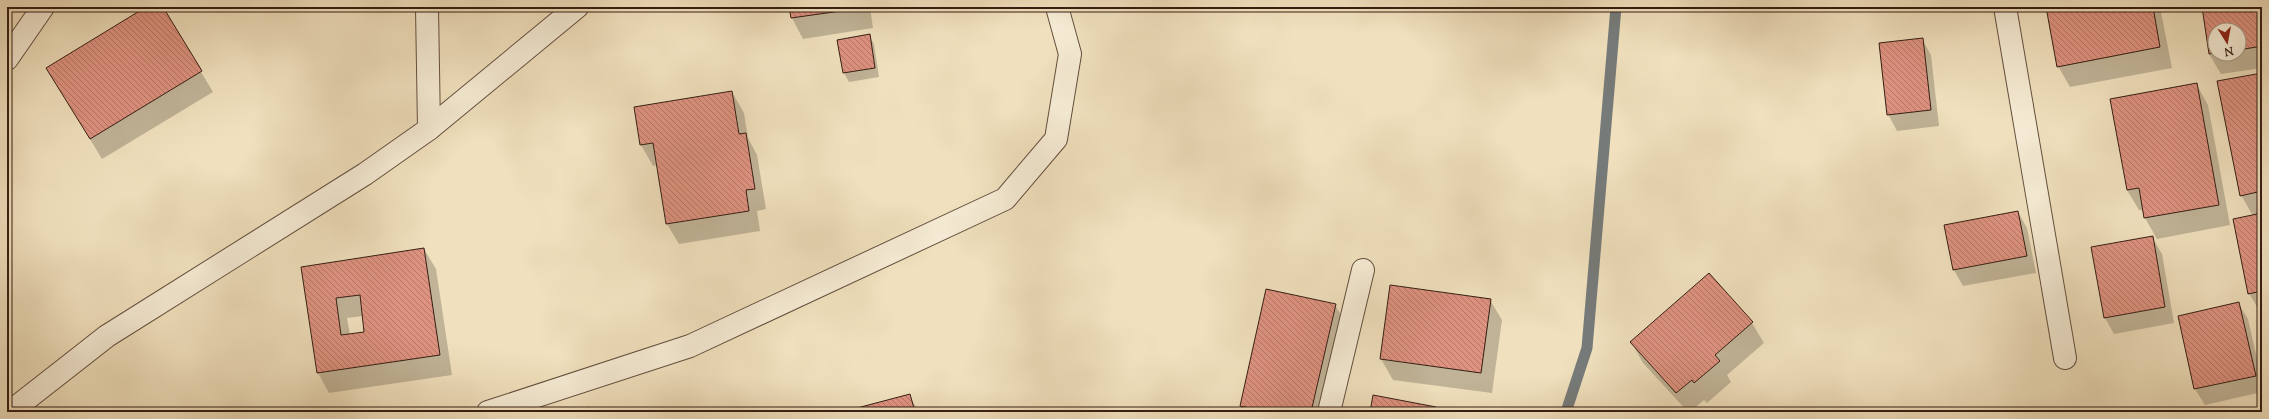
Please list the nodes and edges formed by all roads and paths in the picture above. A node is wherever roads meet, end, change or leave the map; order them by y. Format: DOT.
graph roads {
  1 [pos="43,7"];
  2 [pos="427,7"];
  3 [pos="577,7"];
  4 [pos="1057,7"];
  5 [pos="2005,7"];
  6 [pos="7,59"];
  7 [pos="429,129"];
  8 [pos="1363,270"];
  9 [pos="2065,358"];
  10 [pos="10,412"];
  11 [pos="488,412"];
  12 [pos="1329,412"];
  1 -- 6 [label="street"];
  2 -- 7 [label="street"];
  3 -- 7 [label="street"];
  4 -- 11 [label="street"];
  5 -- 9 [label="street"];
  7 -- 10 [label="street"];
  8 -- 12 [label="street"];
}
